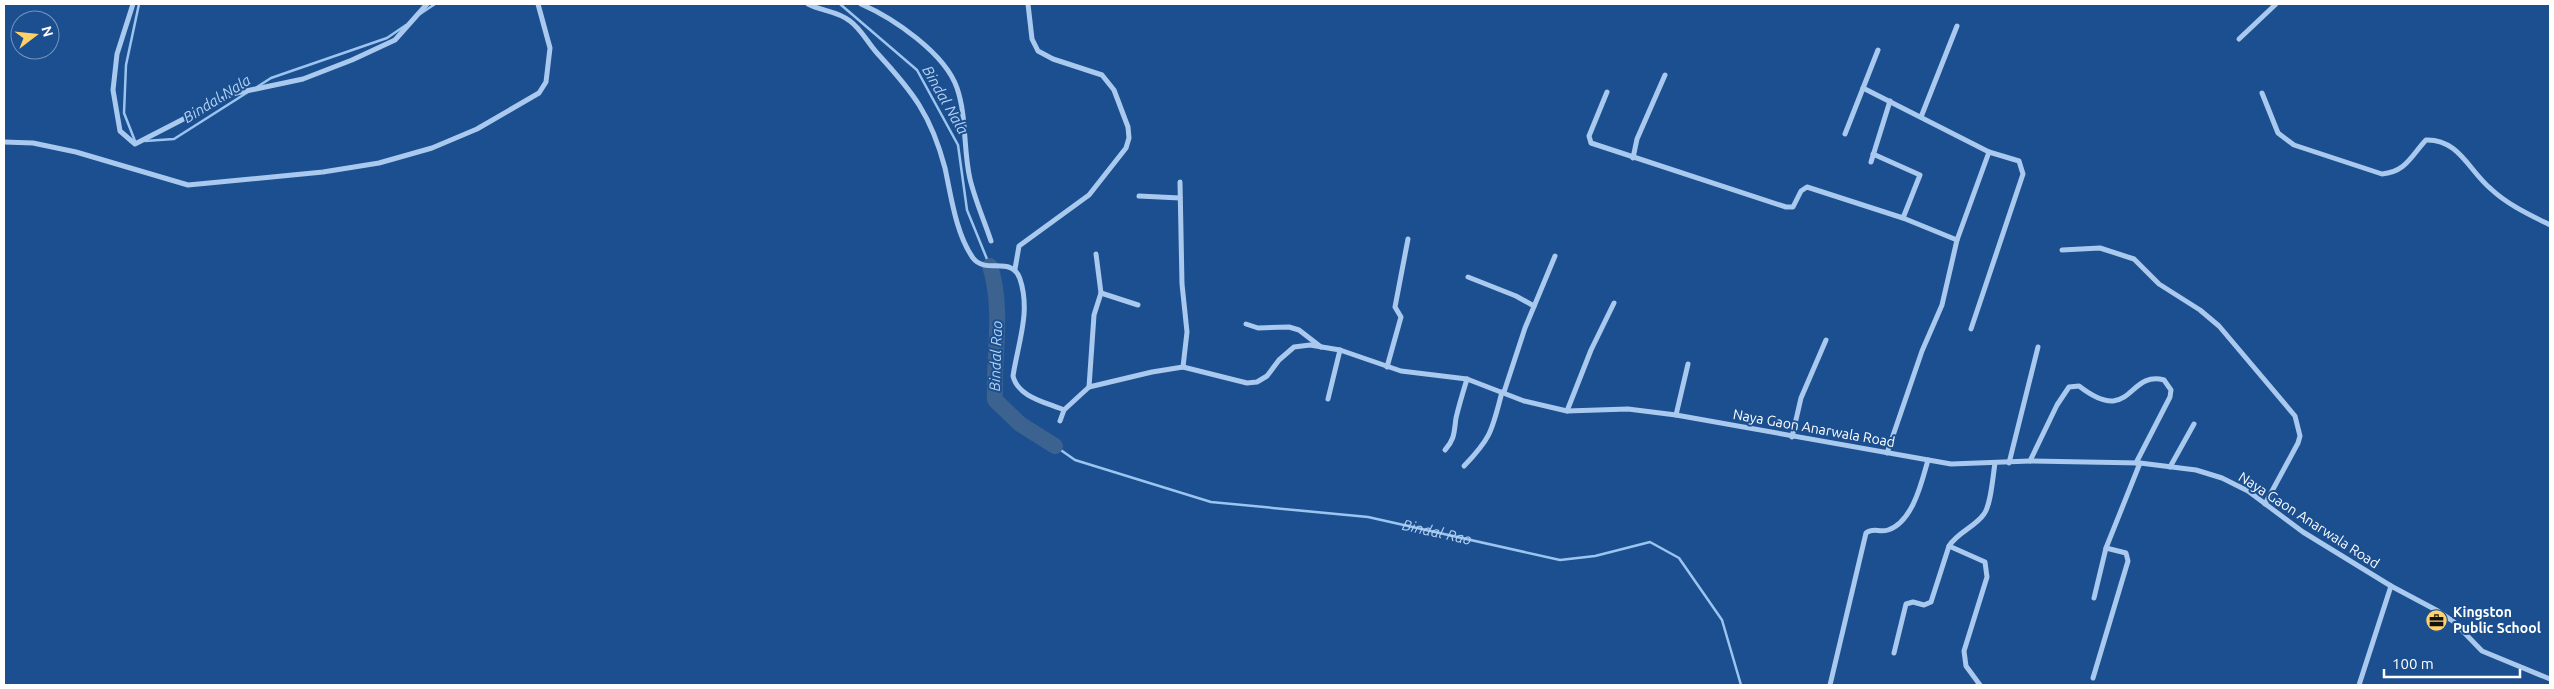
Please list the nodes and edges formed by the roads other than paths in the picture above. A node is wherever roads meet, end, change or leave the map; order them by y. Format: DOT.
graph roads {
  1 [pos="133,4"];
  2 [pos="426,4"];
  3 [pos="538,4"];
  4 [pos="808,4"];
  5 [pos="861,4"];
  6 [pos="1028,4"];
  7 [pos="2276,4"];
  8 [pos="1957,26"];
  9 [pos="2239,39"];
  10 [pos="1878,50"];
  11 [pos="1665,75"];
  12 [pos="1863,88"];
  13 [pos="1607,92"];
  14 [pos="2262,93"];
  15 [pos="1890,101"];
  16 [pos="1921,117"];
  17 [pos="1845,134"];
  18 [pos="4,142"];
  19 [pos="1989,152"];
  20 [pos="1873,154"];
  21 [pos="1633,158"];
  22 [pos="1871,162"];
  23 [pos="1180,182"];
  24 [pos="1139,196"];
  25 [pos="1180,198"];
  26 [pos="1903,218"];
  27 [pos="2550,225"];
  28 [pos="1408,240"];
  29 [pos="1957,240"];
  30 [pos="991,241"];
  31 [pos="2062,250"];
  32 [pos="1096,254"];
  33 [pos="1555,256"];
  34 [pos="1015,269"];
  35 [pos="1468,277"];
  36 [pos="1101,293"];
  37 [pos="1614,303"];
  38 [pos="1138,305"];
  39 [pos="1534,306"];
  40 [pos="1246,324"];
  41 [pos="1971,329"];
  42 [pos="1826,340"];
  43 [pos="1321,347"];
  44 [pos="2038,347"];
  45 [pos="1340,350"];
  46 [pos="1688,364"];
  47 [pos="1183,367"];
  48 [pos="1387,367"];
  49 [pos="1467,380"];
  50 [pos="1089,387"];
  51 [pos="1503,392"];
  52 [pos="1328,399"];
  53 [pos="1064,410"];
  54 [pos="1567,411"];
  55 [pos="1676,415"];
  56 [pos="1060,421"];
  57 [pos="2194,424"];
  58 [pos="1792,437"];
  59 [pos="1445,450"];
  60 [pos="1887,453"];
  61 [pos="1928,460"];
  62 [pos="2030,461"];
  63 [pos="1995,463"];
  64 [pos="2009,463"];
  65 [pos="2138,463"];
  66 [pos="1464,466"];
  67 [pos="2170,467"];
  68 [pos="2266,504"];
  69 [pos="1949,546"];
  70 [pos="2106,548"];
  71 [pos="2391,586"];
  72 [pos="2094,598"];
  73 [pos="1894,653"];
  74 [pos="2094,678"];
  75 [pos="2550,679"];
  76 [pos="1830,685"];
  77 [pos="1980,685"];
  78 [pos="2359,685"];
  1 -- 2 [label="street"];
  3 -- 18 [label="street"];
  4 -- 34 [label="street"];
  5 -- 30 [label="street"];
  6 -- 34 [label="street"];
  7 -- 9 [label="street"];
  8 -- 16 [label="street"];
  10 -- 12 [label="street"];
  11 -- 21 [label="street"];
  12 -- 15 [label="street"];
  12 -- 17 [label="street"];
  13 -- 21 [label="street"];
  14 -- 27 [label="street"];
  15 -- 16 [label="street"];
  15 -- 20 [label="street"];
  16 -- 19 [label="street"];
  19 -- 29 [label="street"];
  19 -- 41 [label="street"];
  20 -- 22 [label="street"];
  20 -- 26 [label="street"];
  21 -- 26 [label="street"];
  23 -- 25 [label="street"];
  24 -- 25 [label="street"];
  25 -- 47 [label="street"];
  26 -- 29 [label="street"];
  28 -- 48 [label="street"];
  29 -- 60 [label="street"];
  31 -- 68 [label="street"];
  32 -- 36 [label="street"];
  33 -- 39 [label="street"];
  34 -- 53 [label="street"];
  35 -- 39 [label="street"];
  36 -- 38 [label="street"];
  36 -- 50 [label="street"];
  37 -- 54 [label="street"];
  39 -- 51 [label="street"];
  40 -- 43 [label="street"];
  42 -- 58 [label="street"];
  43 -- 45 [label="street, Naya Gaon Anarwala Road"];
  43 -- 47 [label="street, Naya Gaon Anarwala Road"];
  44 -- 64 [label="street"];
  45 -- 48 [label="street, Naya Gaon Anarwala Road"];
  45 -- 52 [label="street"];
  46 -- 55 [label="street"];
  47 -- 50 [label="street, Naya Gaon Anarwala Road"];
  48 -- 49 [label="street, Naya Gaon Anarwala Road"];
  49 -- 51 [label="street, Naya Gaon Anarwala Road"];
  49 -- 59 [label="street"];
  50 -- 53 [label="street"];
  51 -- 54 [label="street, Naya Gaon Anarwala Road"];
  51 -- 66 [label="street"];
  53 -- 56 [label="street"];
  54 -- 55 [label="street, Naya Gaon Anarwala Road"];
  55 -- 58 [label="street, Naya Gaon Anarwala Road"];
  57 -- 67 [label="street"];
  58 -- 60 [label="street, Naya Gaon Anarwala Road"];
  60 -- 61 [label="street, Naya Gaon Anarwala Road"];
  61 -- 63 [label="street, Naya Gaon Anarwala Road"];
  61 -- 76 [label="street"];
  62 -- 64 [label="street, Naya Gaon Anarwala Road"];
  62 -- 65 [label="street, Naya Gaon Anarwala Road"];
  62 -- 65 [label="street"];
  63 -- 64 [label="street, Naya Gaon Anarwala Road"];
  63 -- 69 [label="street"];
  65 -- 67 [label="street, Naya Gaon Anarwala Road"];
  65 -- 70 [label="street"];
  67 -- 68 [label="street, Naya Gaon Anarwala Road"];
  68 -- 71 [label="street, Naya Gaon Anarwala Road"];
  69 -- 73 [label="street"];
  69 -- 77 [label="street"];
  70 -- 72 [label="street"];
  70 -- 74 [label="street"];
  71 -- 75 [label="street, Naya Gaon Anarwala Road"];
  71 -- 78 [label="street"];
}
